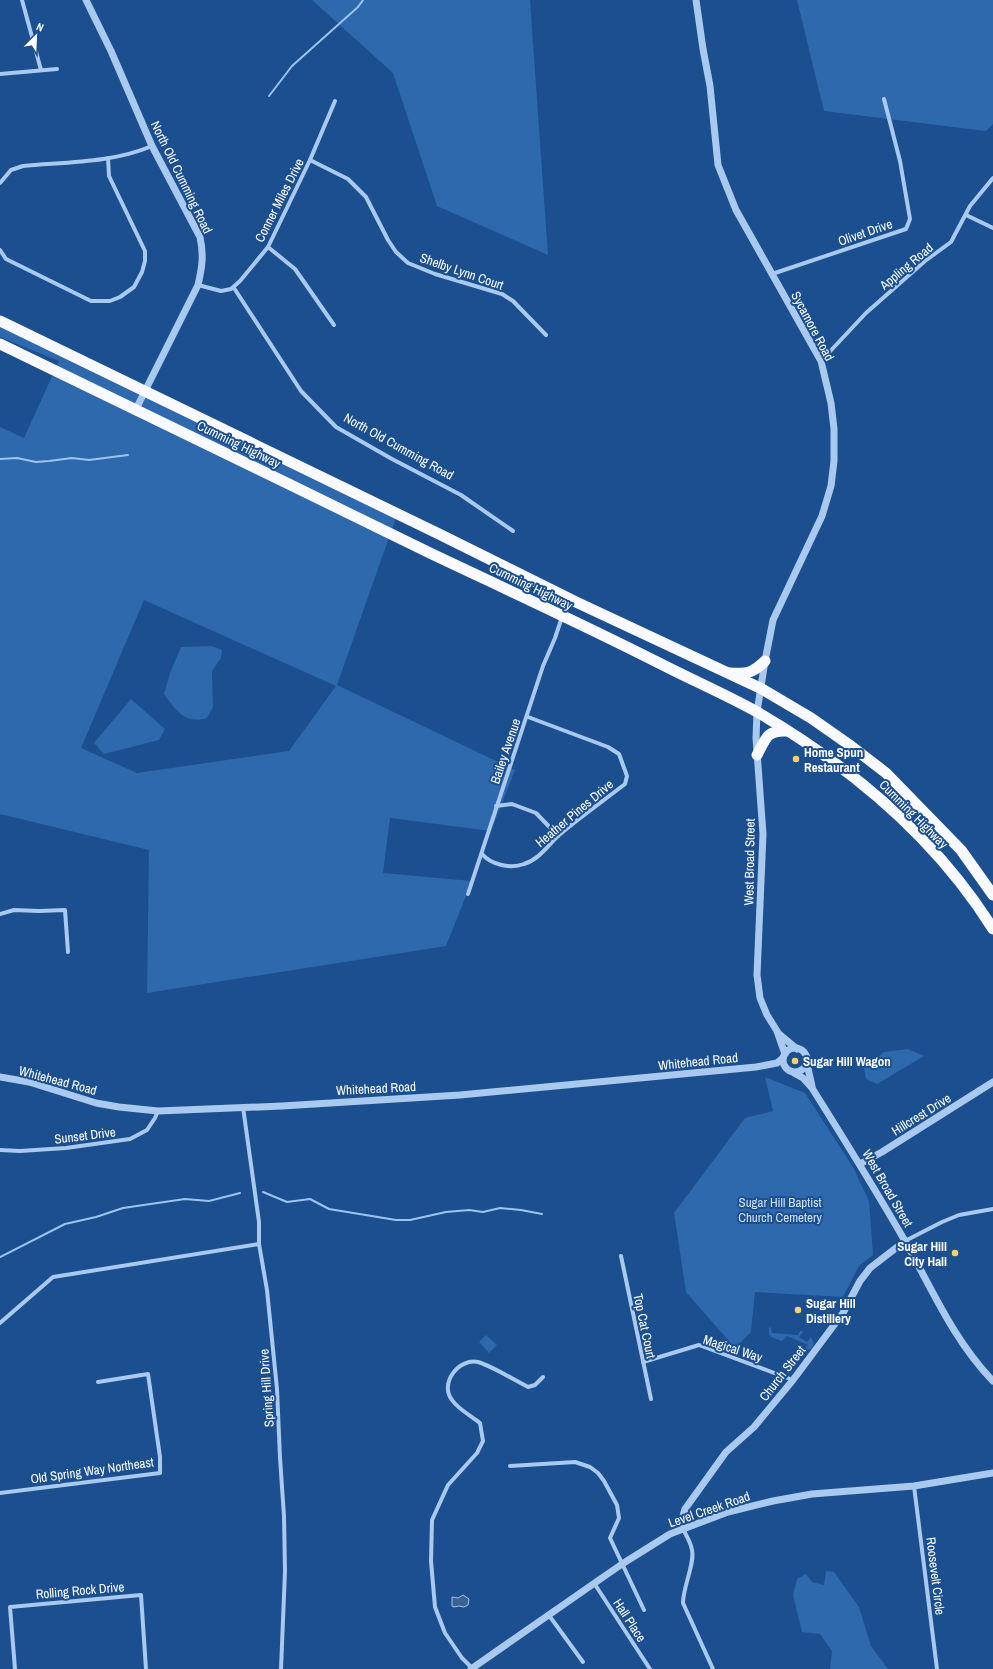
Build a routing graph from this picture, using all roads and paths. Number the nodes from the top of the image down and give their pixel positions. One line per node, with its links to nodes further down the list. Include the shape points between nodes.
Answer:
1 (22, 0): 5 (street)
2 (86, 0): 9 (street, North Old Cumming Road)
3 (696, 0): 18 (street, Sycamore Road, via 710,86 718,164 736,210)
4 (57, 69): 5 (street)
5 (42, 70): 6 (street)
6 (0, 74)
7 (884, 99): 18 (street, Olivet Drive, via 900,161 910,219 906,229)
8 (335, 101): 11 (street, Conner Miles Drive)
9 (152, 146): 10 (street, via 134,154); 19 (street, North Old Cumming Road, via 200,237 203,258)
10 (108, 158): 13 (street, via 23,166 11,170); 17 (street, via 109,176 145,251 142,272 134,287 110,301 91,301 6,259)
11 (310, 160): 16 (street, Conner Miles Drive); 23 (street, Shelby Lynn Court, via 348,178 366,197 388,240 408,264 502,294 513,301)
12 (993, 178): 14 (street, Appling Road, via 970,206)
13 (0, 183)
14 (966, 215): 15 (street); 25 (street, Appling Road, via 951,242 925,261 866,313)
15 (993, 228)
16 (268, 247): 20 (street, Conner Miles Drive); 22 (street, via 296,269)
17 (0, 250)
18 (772, 274): 25 (street, Sycamore Road)
19 (198, 285): 20 (street, via 221,291); 26 (street, North Old Cumming Road)
20 (234, 288): 28 (street, North Old Cumming Road, via 301,391 336,427 461,495)
21 (0, 321): 26 (highway, Cumming Highway)
22 (334, 325)
23 (546, 335)
24 (0, 344): 27 (highway, Cumming Highway)
25 (820, 361): 30 (street, Sycamore Road, via 831,403 834,428 831,486 819,522 773,620)
26 (145, 391): 27 (street, North Old Cumming Road); 31 (highway, Cumming Highway)
27 (136, 409): 29 (highway, Cumming Highway)
28 (513, 531)
29 (562, 616): 33 (highway, Cumming Highway); 34 (street, Bailey Avenue, via 543,666)
30 (765, 661): 31 (highway, via 755,670 738,674); 32 (street, Sycamore Road)
31 (727, 673): 32 (highway, Cumming Highway)
32 (762, 690): 33 (street, West Broad Street); 41 (highway, Cumming Highway, via 811,718 886,773 960,850)
33 (757, 712): 35 (highway, Cumming Highway); 36 (street, West Broad Street)
34 (528, 717): 37 (street, Bailey Avenue); 38 (street, Heather Pines Drive, via 608,747 619,754 628,776 625,784)
35 (787, 731): 36 (highway, via 776,730 771,733); 43 (highway, Cumming Highway, via 835,762 877,795 954,875)
36 (757, 755): 45 (street, West Broad Street, via 763,834 757,974 762,1002)
37 (496, 806): 38 (street, via 512,804 536,813); 39 (street, Bailey Avenue)
38 (558, 836): 39 (street, Heather Pines Drive, via 544,852 517,866 487,860)
39 (482, 854): 40 (street, Bailey Avenue)
40 (468, 894)
41 (993, 895)
42 (0, 914): 44 (street, via 14,910 65,910)
43 (993, 929)
44 (68, 952)
45 (777, 1031): 46 (street, West Broad Street); 47 (street, West Broad Street)
46 (798, 1049): 47 (street, via 790,1049); 48 (street, via 807,1056)
47 (784, 1056): 49 (street, Whitehead Road, via 777,1063); 50 (street, via 784,1066)
48 (807, 1064): 51 (street, via 802,1070); 54 (street, West Broad Street)
49 (756, 1067): 50 (street, Whitehead Road); 55 (street, Whitehead Road, via 460,1095)
50 (787, 1069): 51 (street)
51 (794, 1072): 54 (street, West Broad Street)
52 (0, 1077): 56 (street, Whitehead Road, via 29,1082 96,1103)
53 (993, 1082): 58 (street, Hillcrest Drive)
54 (812, 1088): 58 (street, West Broad Street)
55 (243, 1107): 56 (street, Whitehead Road); 61 (street, Spring Hill Drive, via 259,1222)
56 (158, 1110): 57 (street, Sunset Drive, via 156,1118 147,1130 130,1139 66,1148)
57 (0, 1150)
58 (860, 1164): 60 (street, West Broad Street)
59 (993, 1209): 60 (street, via 959,1215)
60 (904, 1241): 66 (street, Church Street, via 870,1268 843,1313); 67 (street, West Broad Street, via 949,1323)
61 (259, 1245): 63 (street, via 53,1277); 82 (street, Spring Hill Drive, via 267,1290 277,1389 284,1516 285,1572)
62 (621, 1256): 64 (street, Top Cat Court)
63 (0, 1324)
64 (643, 1362): 66 (street, Magical Way, via 699,1345); 69 (street, Top Cat Court)
65 (543, 1377): 83 (street, via 535,1385 528,1387 479,1362 468,1361 456,1368 449,1379 447,1389 451,1400 480,1424 483,1441 477,1453 448,1485 432,1520 431,1561 435,1607 445,1633)
66 (793, 1380): 74 (street, Church Street, via 754,1427 726,1452 685,1509)
67 (993, 1381)
68 (98, 1382): 73 (street, Old Spring Way Northeast, via 148,1374 160,1473)
69 (651, 1399)
70 (510, 1466): 75 (street, via 575,1462 598,1473 617,1506 619,1518 610,1538)
71 (993, 1473): 72 (street, Level Creek Road)
72 (914, 1486): 74 (street, Level Creek Road, via 812,1494 728,1512); 86 (street, Roosevelt Circle)
73 (0, 1493)
74 (682, 1526): 75 (street, Level Creek Road); 85 (street, via 692,1550 692,1560 683,1591 683,1603)
75 (622, 1564): 76 (street, Level Creek Road); 77 (street)
76 (594, 1583): 78 (street, Level Creek Road); 84 (street, Hall Place)
77 (644, 1610)
78 (548, 1614): 79 (street); 83 (street, Level Creek Road)
79 (583, 1662)
80 (16, 1669): 81 (street, Rolling Rock Drive, via 10,1607 141,1594)
81 (146, 1669)
82 (281, 1669)
83 (471, 1669)
84 (650, 1669)
85 (713, 1669)
86 (937, 1669)

